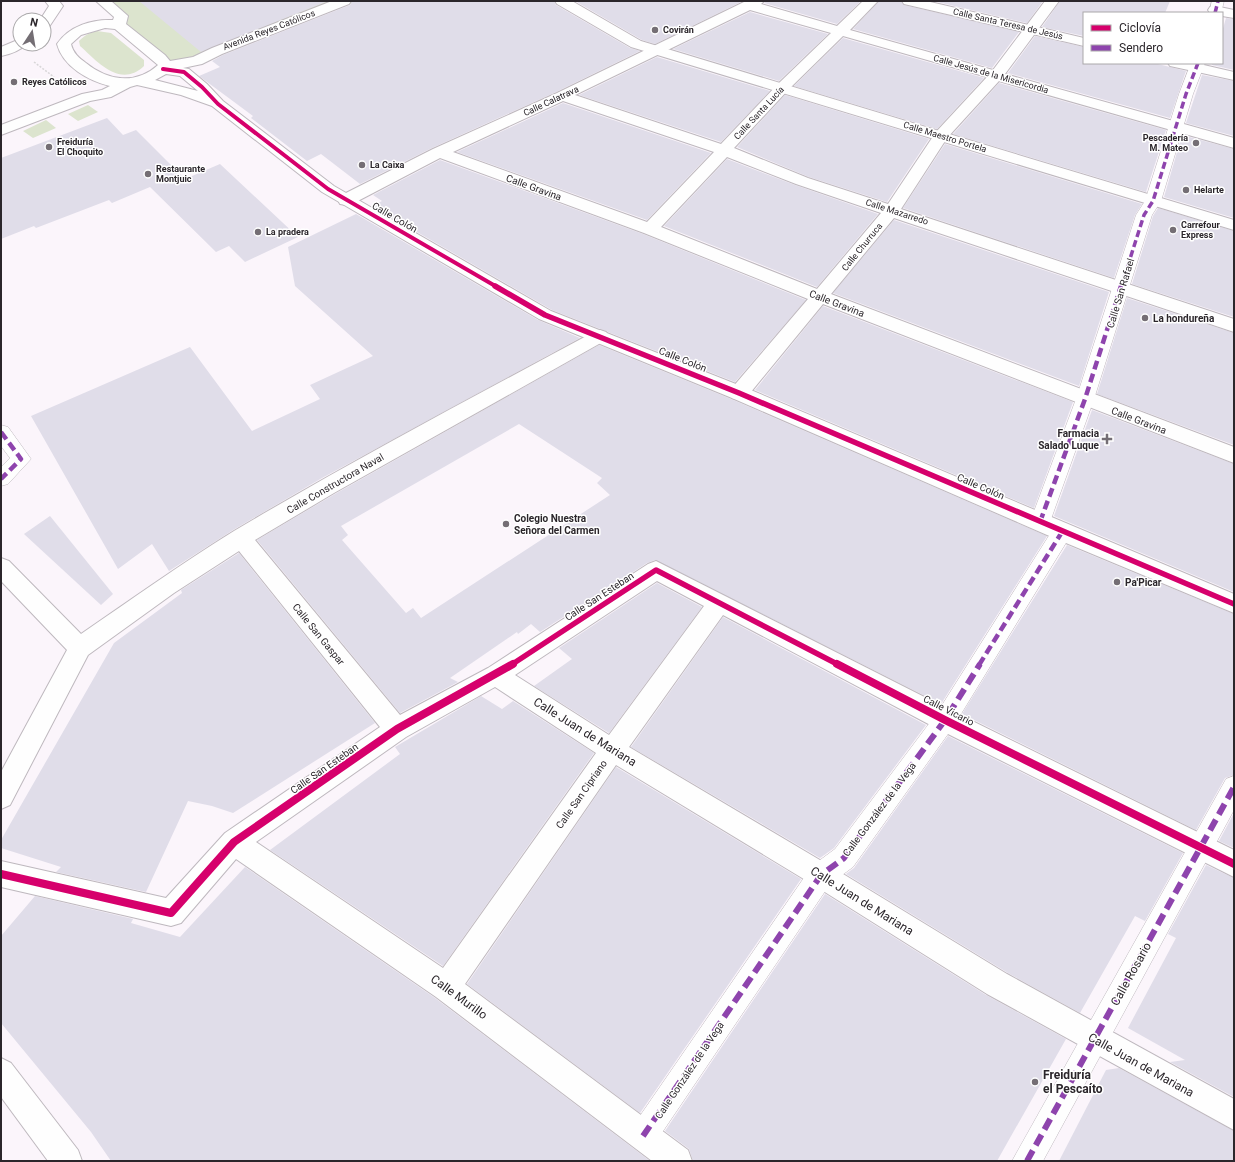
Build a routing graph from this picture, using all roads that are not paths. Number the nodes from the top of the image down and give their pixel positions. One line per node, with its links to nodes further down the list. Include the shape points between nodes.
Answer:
1 (103, 1): 10 (street, via 121,16)
2 (344, 1): 17 (street, Avenida Reyes Católicos, via 217,51 198,61)
3 (562, 1): 15 (street, Calle Maestro Portela, via 636,44)
4 (871, 1): 12 (street, Calle Santa Lucía)
5 (908, 1): 11 (street, Calle Santa Teresa de Jesús)
6 (1052, 1): 11 (street, Calle Churruca)
7 (752, 3): 12 (street, Calle Jesús de la Misericordia); 15 (street, Calle Calatrava)
8 (1216, 8): 9 (street)
9 (1234, 14)
10 (119, 25): 17 (street); 22 (street, via 89,27 68,36 64,44 68,55 94,77)
11 (1032, 30): 13 (street, Calle Santa Teresa de Jesús); 20 (street, Calle Churruca)
12 (842, 31): 20 (street, Calle Jesús de la Misericordia); 24 (street, Calle Santa Lucía)
13 (1083, 42)
14 (12, 48): 16 (street)
15 (656, 49): 24 (street, Calle Maestro Portela); 25 (street, Calle Calatrava)
16 (1, 52)
17 (163, 64): 23 (street, Avenida Reyes Católicos); 27 (street, Calle Colón, via 184,72 202,86)
18 (1186, 64): 19 (street)
19 (1197, 65): 21 (street); 28 (street, Calle San Rafael)
20 (997, 76): 28 (street, Calle Jesús de la Misericordia); 30 (street, Calle Churruca)
21 (1234, 76)
22 (105, 80): 23 (street, Calle Colón); 26 (street)
23 (132, 82): 26 (street, Avenida Reyes Católicos, via 106,94); 27 (street, Calle Colón, via 185,91)
24 (783, 87): 30 (street, Calle Maestro Portela); 32 (street, Calle Santa Lucía)
25 (562, 96): 32 (street, Calle Mazarredo); 33 (street, Calle Calatrava)
26 (87, 97): 29 (street)
27 (218, 104): 34 (street, Calle Colón)
28 (1177, 127): 31 (street, Calle Jesús de la Misericordia); 35 (street, Calle San Rafael)
29 (1, 130)
30 (941, 135): 35 (street, Calle Maestro Portela); 36 (street, Calle Churruca)
31 (1234, 143)
32 (724, 150): 36 (street, Calle Mazarredo, via 802,180); 38 (street, Calle Santa Lucía)
33 (439, 152): 34 (street, Calle Calatrava); 38 (street, Calle Gravina)
34 (346, 200): 42 (street, Calle Colón, via 544,315)
35 (1153, 201): 37 (street, Calle Maestro Portela); 39 (street, Calle San Rafael, via 1144,215)
36 (892, 210): 39 (street, Calle Mazarredo); 40 (street, Calle Churruca)
37 (1234, 225)
38 (650, 229): 40 (street, Calle Gravina)
39 (1122, 288): 41 (street, Calle Mazarredo); 44 (street, Calle San Rafael)
40 (821, 297): 43 (street, Calle Churruca); 44 (street, Calle Gravina)
41 (1234, 326)
42 (600, 336): 43 (street, Calle Colón); 50 (street, Calle Constructora Naval, via 327,487)
43 (739, 393): 48 (street, Calle Colón)
44 (1085, 399): 46 (street, Calle Gravina); 48 (street, Calle San Rafael)
45 (1, 432): 47 (street, via 21,459)
46 (1234, 455)
47 (1, 479)
48 (1040, 522): 49 (street, Calle Colón)
49 (1062, 532): 54 (street, Calle Colón); 57 (street, Calle González de la Vega)
50 (241, 538): 55 (street, Calle Constructora Naval); 58 (street, Calle San Gaspar)
51 (1, 567): 55 (street)
52 (656, 570): 53 (street, Calle Vicario); 56 (street, Calle San Esteban)
53 (719, 603): 57 (street, Calle Vicario); 59 (street, Calle San Cipriano)
54 (1234, 604)
55 (80, 648): 61 (street)
56 (496, 675): 58 (street, Calle San Esteban); 59 (street, Calle Juan de Mariana)
57 (945, 720): 63 (street, Calle Vicario); 66 (street, Calle González de la Vega, via 844,858)
58 (397, 729): 62 (street, Calle San Esteban)
59 (612, 750): 66 (street, Calle Juan de Mariana); 67 (street, Calle San Cipriano)
60 (1234, 788): 63 (street, Calle Rosario)
61 (1, 797)
62 (234, 842): 65 (street, Calle San Esteban, via 171,913); 67 (street, Calle Murillo)
63 (1201, 848): 64 (street, Calle Vicario); 68 (street, Calle Rosario)
64 (1234, 864)
65 (1, 874)
66 (821, 875): 68 (street, Calle Juan de Mariana, via 997,984); 71 (street, Calle González de la Vega)
67 (446, 987): 71 (street, Calle Murillo)
68 (1095, 1040): 70 (street, Calle Juan de Mariana); 74 (street, Calle Rosario)
69 (1, 1073): 72 (street)
70 (1234, 1115)
71 (643, 1136): 73 (street, Calle Murillo)
72 (67, 1161)
73 (678, 1161)
74 (1027, 1161)

